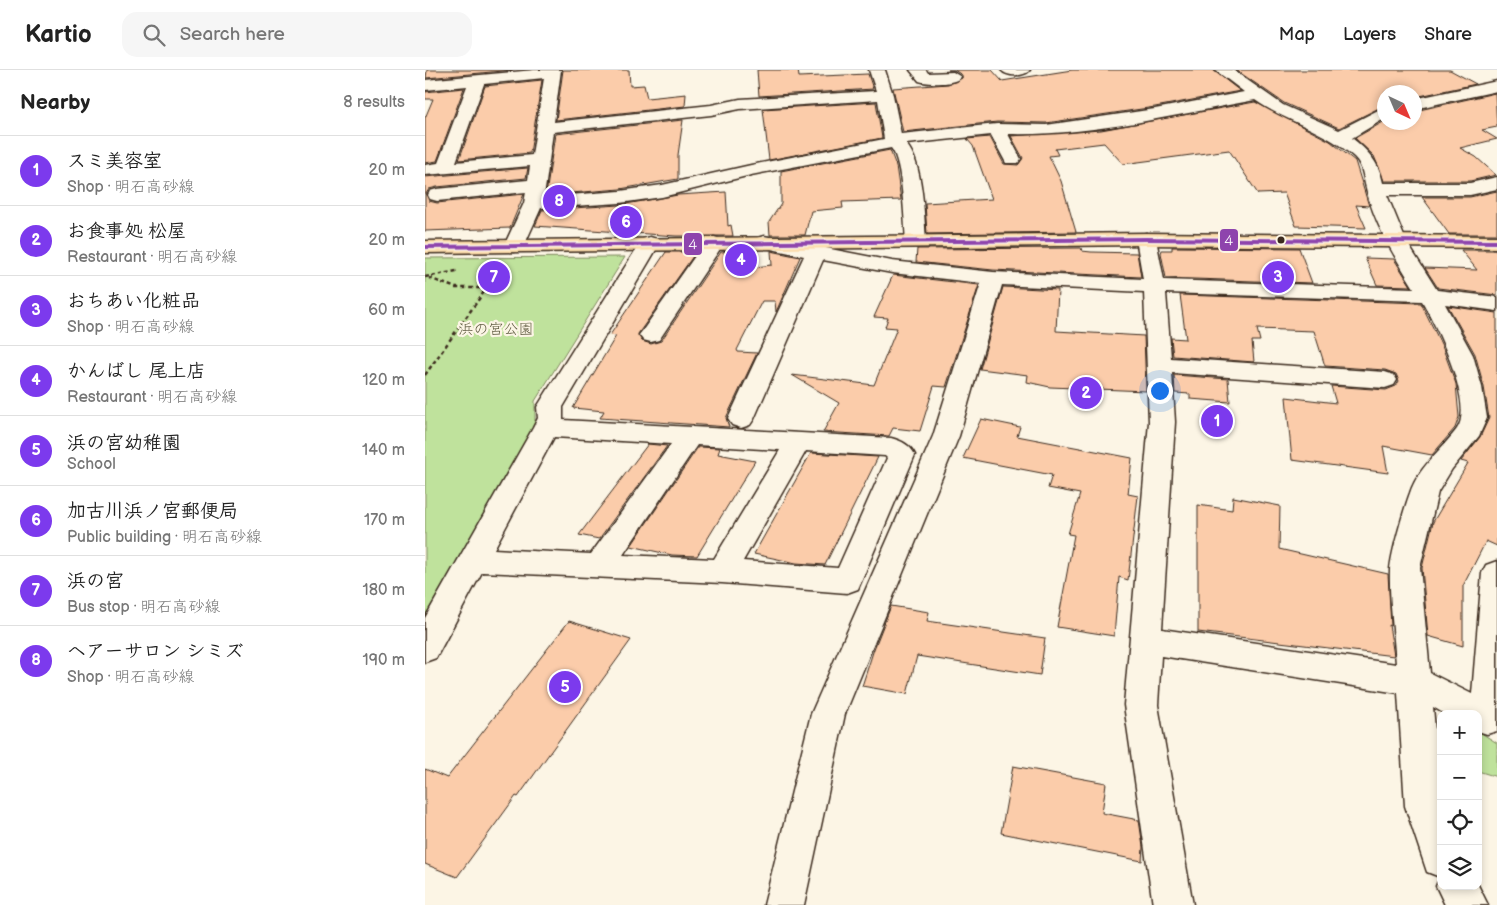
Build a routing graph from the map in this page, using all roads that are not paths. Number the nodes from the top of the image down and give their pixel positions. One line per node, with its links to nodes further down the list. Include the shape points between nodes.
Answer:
1 (877, 70): 12 (street)
2 (918, 70): 7 (street, via 924,78)
3 (1009, 70): 4 (street)
4 (1022, 70)
5 (1223, 70): 11 (street)
6 (552, 72): 8 (street); 16 (street)
7 (953, 77)
8 (477, 81): 9 (street); 23 (street)
9 (425, 85)
10 (1497, 86): 13 (street)
11 (1259, 94): 17 (street, via 1073,127); 18 (street, via 1277,108)
12 (885, 95): 15 (street, via 740,104); 20 (street)
13 (1422, 102)
14 (1377, 116): 18 (street)
15 (621, 120): 16 (street); 19 (street)
16 (544, 128): 22 (street)
17 (997, 129): 20 (street); 21 (street)
18 (1340, 137): 26 (street, via 1363,155 1372,171)
19 (619, 138)
20 (894, 141): 27 (street, via 662,191 620,197); 30 (street, via 904,152)
21 (1012, 159)
22 (539, 160): 23 (street); 27 (street)
23 (445, 168): 24 (street)
24 (425, 170)
25 (1497, 183): 26 (street, via 1470,189)
26 (1375, 190): 31 (street)
27 (535, 194): 28 (street); 37 (street)
28 (437, 195)
29 (1146, 239): 30 (main road); 31 (main road); 40 (street)
30 (916, 240): 33 (main road)
31 (1396, 241): 34 (main road); 41 (street)
32 (714, 242): 33 (main road); 35 (main road); 43 (street)
33 (763, 242): 38 (street)
34 (1497, 242)
35 (650, 243): 37 (main road); 47 (street, via 550,407 551,418)
36 (425, 246): 37 (main road)
37 (514, 246)
38 (816, 252): 39 (street, via 891,267); 46 (street)
39 (993, 278): 40 (street); 60 (street, via 946,436 828,714)
40 (1155, 286): 41 (street); 44 (street)
41 (1427, 295): 42 (street); 56 (street, via 1446,323 1461,355 1474,418 1470,430 1424,491 1405,568)
42 (1497, 304)
43 (651, 335)
44 (1158, 365): 45 (street); 54 (street, via 1161,422)
45 (1385, 380)
46 (741, 419)
47 (546, 428): 48 (street); 50 (street)
48 (690, 436): 49 (street); 51 (street)
49 (798, 442): 52 (street); 52 (street, via 891,447 902,455 847,581)
50 (475, 560): 51 (street); 55 (street)
51 (599, 566): 52 (street)
52 (722, 571)
53 (1497, 573): 57 (street)
54 (1146, 640): 56 (street); 61 (street, via 1141,705)
55 (425, 648)
56 (1414, 681): 57 (street); 58 (street, via 1423,806)
57 (1485, 718)
58 (1437, 846)
59 (1459, 890): 62 (street)
60 (784, 905)
61 (1173, 905)
62 (1468, 905)

